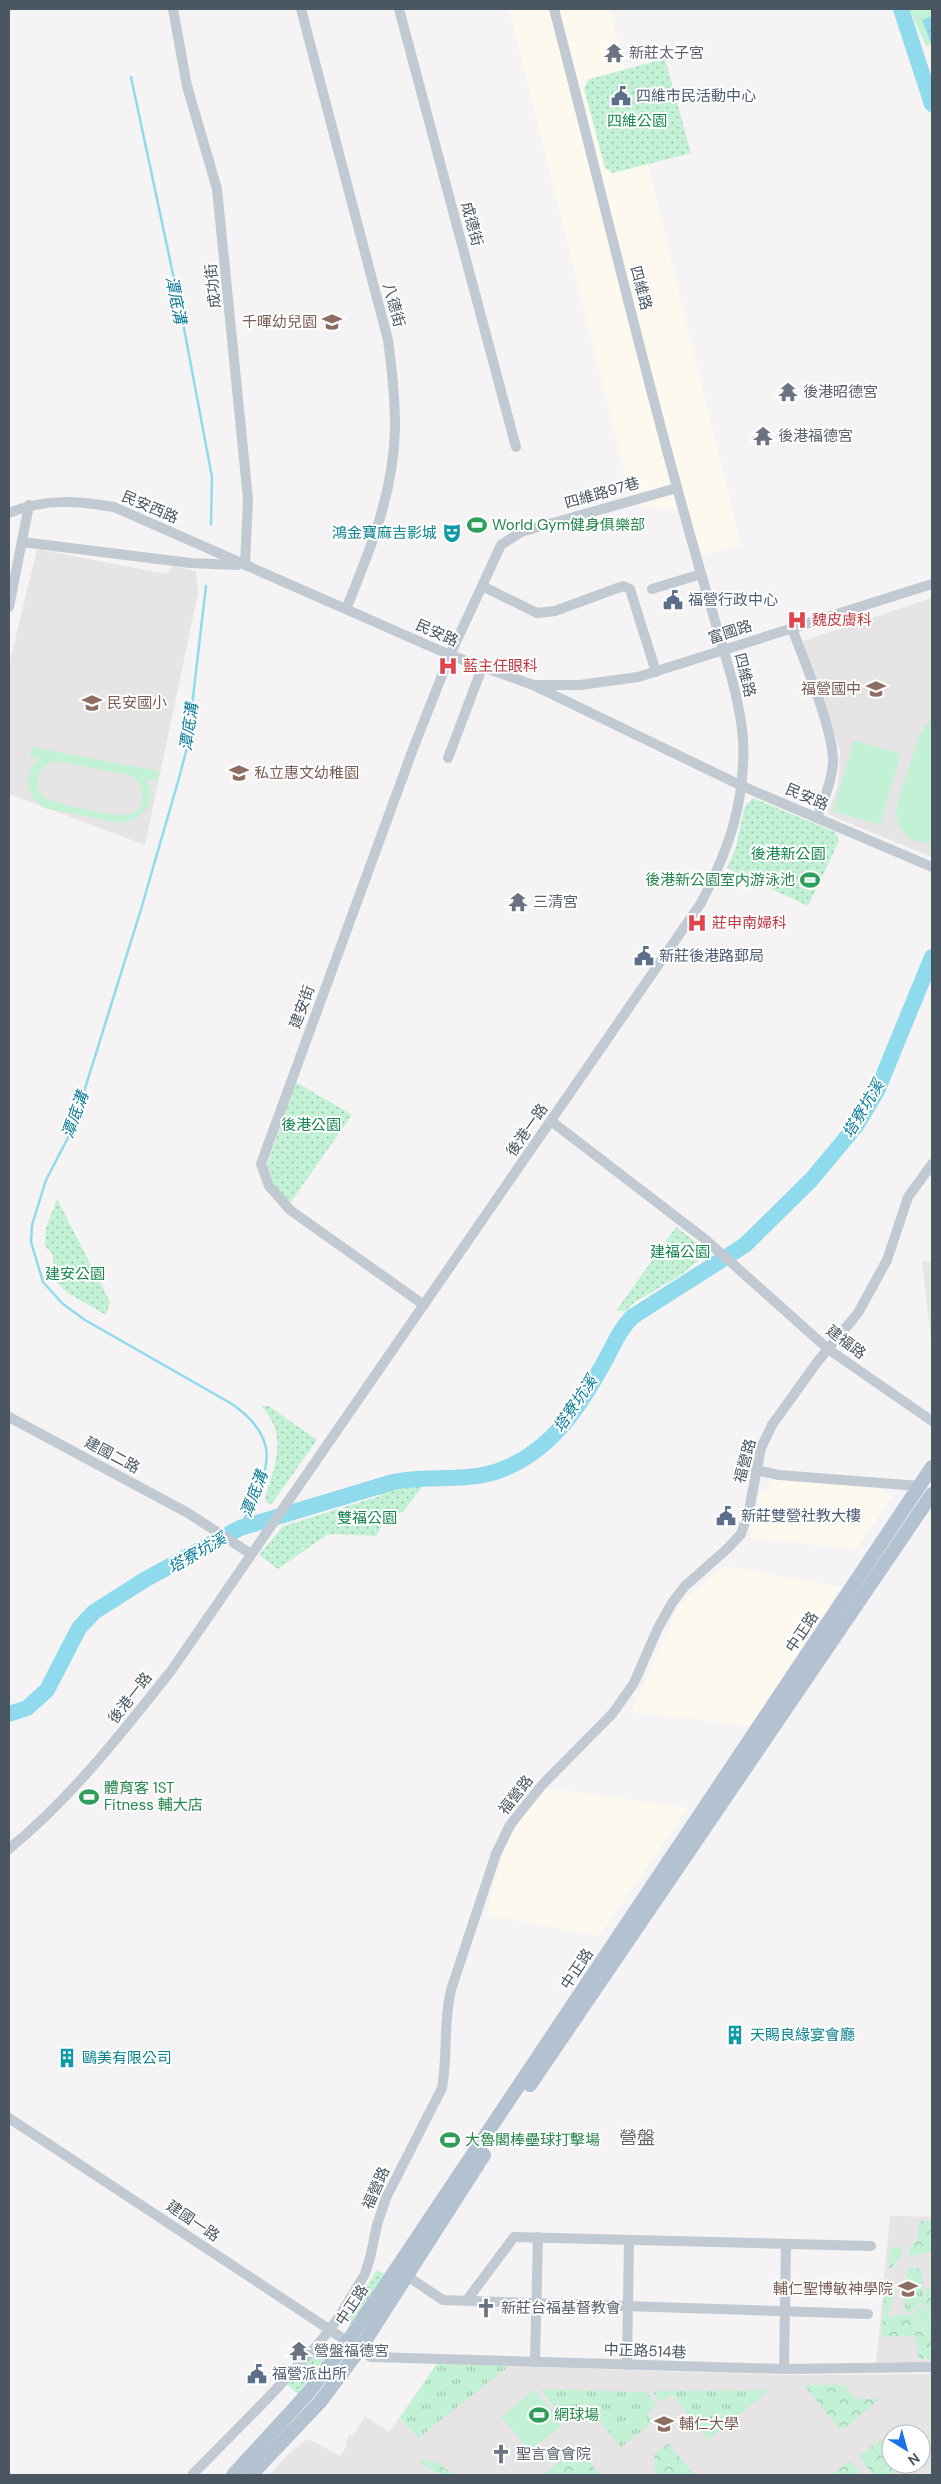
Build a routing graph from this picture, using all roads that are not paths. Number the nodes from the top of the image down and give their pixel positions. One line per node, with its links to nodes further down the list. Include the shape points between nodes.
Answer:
1 (173, 9): 10 (street, 成功街, via 187,86 217,189 248,499)
2 (301, 9): 16 (street, 八德街, via 388,340 394,386 395,430 384,504 371,549)
3 (399, 9): 5 (street, 成德街)
4 (554, 9): 6 (street, 四維路)
5 (516, 447)
6 (677, 488): 11 (street, 四維路); 13 (street, 四維路97巷, via 511,536 501,545)
7 (29, 505): 8 (street, 民安西路); 9 (street); 10 (street, 民安西路, via 80,501 114,508)
8 (9, 513)
9 (22, 542): 10 (street, 民安路, via 190,563); 15 (street)
10 (245, 565): 16 (street, 民安路)
11 (701, 574): 14 (street); 18 (street, 四維路)
12 (932, 584): 17 (street, 富國路)
13 (482, 586): 19 (street, 建安街); 21 (street, via 537,613 555,611 623,586 632,591)
14 (652, 589)
15 (9, 608)
16 (346, 609): 19 (street, 民安路)
17 (792, 628): 18 (street, 富國路); 25 (street, via 830,739 833,762 829,790)
18 (724, 650): 21 (street, 富國路); 24 (street, 四維路, via 740,715)
19 (450, 656): 20 (street, 民安路); 29 (street, 建安街, via 262,1164 269,1186 290,1210)
20 (482, 668): 22 (street, 民安路); 23 (street)
21 (656, 672): 22 (street, 富國路, via 604,682)
22 (533, 685): 24 (street, 民安路)
23 (448, 758)
24 (742, 786): 25 (street, 民安路); 27 (street, 後港一路, via 736,825 720,868 701,903)
25 (817, 818): 26 (street, 民安路)
26 (932, 867)
27 (551, 1121): 29 (street, 後港一路); 30 (street, 建福路, via 711,1244)
28 (932, 1164): 30 (street, 福營路, via 908,1197 887,1260 874,1287 858,1313)
29 (424, 1305): 37 (street, 後港一路)
30 (828, 1349): 32 (street, 建福路); 34 (street, 福營路, via 772,1425 761,1448)
31 (9, 1417): 37 (street, 建國二路)
32 (932, 1421)
33 (932, 1468): 35 (main road, 中正路)
34 (756, 1470): 35 (street, via 779,1475); 50 (street, 福營路, via 741,1534 672,1603 634,1683 613,1713 535,1792 510,1825 496,1854 451,1990 446,2010 442,2088 386,2198 365,2274)
35 (919, 1486): 51 (main road, 中正路)
36 (932, 1494): 44 (main road, 中正路, via 522,2097)
37 (250, 1550): 38 (street, 後港一路, via 171,1670 99,1761 43,1821)
38 (9, 1849)
39 (9, 2118): 50 (street, 建國一路)
40 (538, 2237): 41 (street); 45 (street, via 514,2237); 46 (street)
41 (629, 2240): 42 (street); 47 (street)
42 (786, 2244): 43 (street); 48 (street)
43 (871, 2246)
44 (407, 2276): 45 (street, via 443,2300); 52 (main road, 中正路)
45 (467, 2300): 46 (street)
46 (536, 2303): 47 (street); 53 (street)
47 (628, 2306): 48 (street); 54 (street)
48 (785, 2311): 49 (street); 56 (street)
49 (868, 2314)
50 (331, 2329): 51 (street, 建國一路); 59 (street, 福營路)
51 (348, 2341): 52 (street, 建國一路); 57 (main road, 中正路)
52 (360, 2349): 53 (street, 中正路514巷, via 371,2357); 58 (main road, 中正路)
53 (535, 2362): 54 (street, 中正路514巷)
54 (627, 2365): 56 (street, 中正路514巷)
55 (932, 2368): 56 (street, 中正路514巷)
56 (784, 2370)
57 (298, 2404): 58 (main road); 60 (main road, 中正路)
58 (308, 2414): 61 (main road, 中正路)
59 (192, 2475)
60 (232, 2475)
61 (251, 2475)

